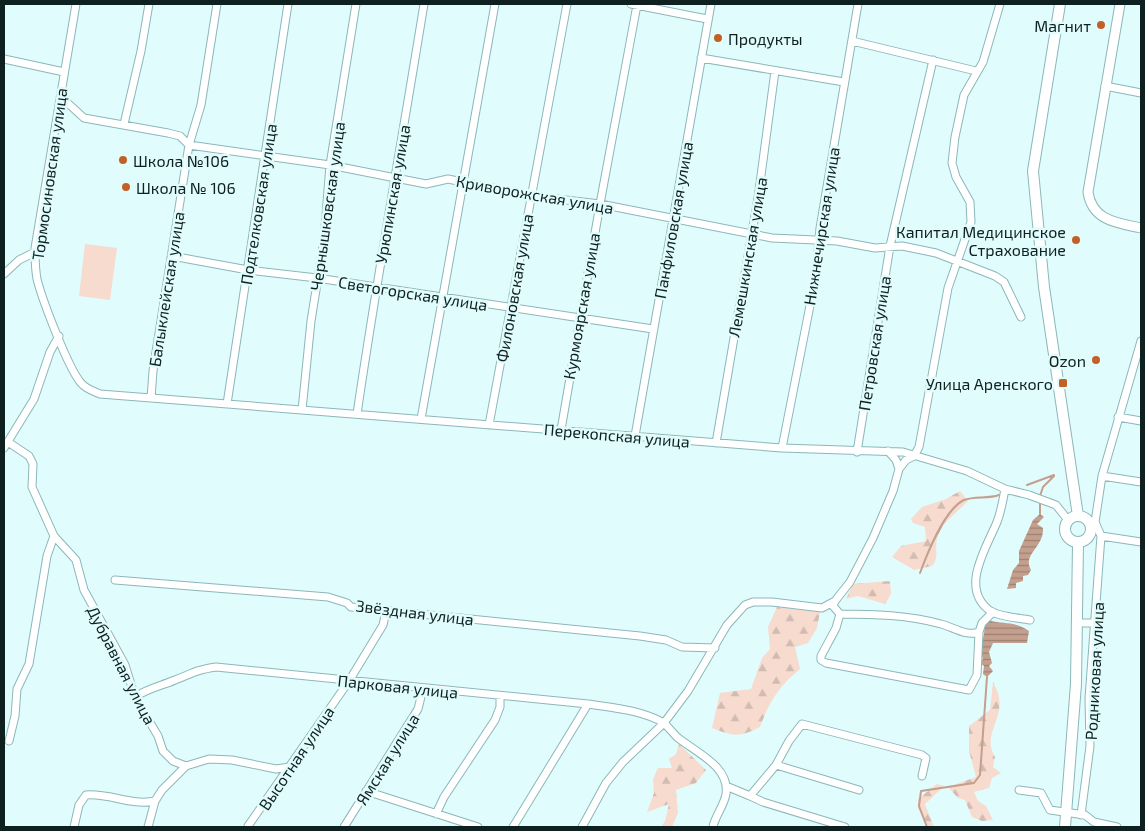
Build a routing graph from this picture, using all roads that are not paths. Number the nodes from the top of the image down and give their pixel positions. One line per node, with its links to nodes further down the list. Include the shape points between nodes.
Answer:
1 (76, 4): 22 (street, Тормосиновская улица)
2 (149, 4): 27 (street)
3 (217, 4): 28 (street, Балыклейская улица, via 201,105)
4 (288, 4): 29 (street, Подтелковская улица)
5 (356, 4): 30 (street, Чернышковская улица)
6 (424, 4): 31 (street, Урюпинская улица)
7 (495, 4): 32 (street)
8 (567, 4): 33 (street, Филоновская улица)
9 (634, 4): 15 (street); 34 (street, Курмоярская улица)
10 (711, 4): 15 (street, Панфиловская улица)
11 (858, 4): 16 (street, Нижнечирская улица)
12 (1000, 4): 21 (street, via 983,62)
13 (1060, 4): 75 (main road, via 1033,171)
14 (1120, 4): 24 (street)
15 (707, 19): 17 (street, Панфиловская улица)
16 (852, 41): 19 (street); 23 (street, Нижнечирская улица)
17 (701, 58): 20 (street); 35 (street, Панфиловская улица)
18 (4, 60): 22 (street)
19 (933, 60): 21 (street); 39 (street, Петровская улица)
20 (775, 71): 23 (street); 37 (street, Лемешкинская улица)
21 (976, 71): 42 (street, via 964,95 952,156 956,177 972,209)
22 (64, 72): 26 (street, Тормосиновская улица)
23 (844, 82): 38 (street, Нижнечирская улица)
24 (1105, 86): 25 (street); 36 (street, via 1088,179 1089,198 1104,218)
25 (1141, 93)
26 (61, 96): 27 (street, Криворожская улица, via 84,118); 40 (street, Тормосиновская улица)
27 (124, 124): 28 (street, Криворожская улица, via 180,136)
28 (189, 145): 29 (street, Криворожская улица); 41 (street, Балыклейская улица)
29 (264, 156): 30 (street, Криворожская улица); 43 (street, Подтелковская улица)
30 (330, 165): 31 (street, Криворожская улица); 45 (street, Чернышковская улица, via 324,240)
31 (397, 177): 32 (street, Криворожская улица, via 426,184 448,179); 46 (street, Урюпинская улица)
32 (463, 182): 33 (street, Криворожская улица); 47 (street)
33 (531, 196): 34 (street, Криворожская улица); 48 (street, Филоновская улица)
34 (600, 204): 35 (street, Криворожская улица); 50 (street, Курмоярская улица)
35 (673, 218): 37 (street, Криворожская улица); 51 (street, Панфиловская улица)
36 (1141, 228)
37 (751, 232): 38 (street, Криворожская улица, via 772,238); 65 (street, Лемешкинская улица)
38 (819, 241): 39 (street, Криворожская улица, via 876,248); 67 (street, Нижнечирская улица, via 816,275)
39 (890, 246): 42 (street, Криворожская улица, via 923,250); 69 (street, Петровская улица)
40 (35, 252): 44 (street, via 19,260); 52 (street, Тормосиновская улица, via 38,280)
41 (172, 256): 43 (street, Светогорская улица); 55 (street, Балыклейская улица, via 152,371)
42 (959, 262): 49 (street, Криворожская улица, via 1004,282); 70 (street, via 948,288 920,442)
43 (248, 270): 45 (street, Светогорская улица); 56 (street, Подтелковская улица)
44 (4, 274)
45 (317, 278): 46 (street, Светогорская улица); 57 (street, Чернышковская улица)
46 (375, 288): 47 (street, Светогорская улица); 58 (street, Урюпинская улица)
47 (443, 298): 48 (street, Светогорская улица); 60 (street)
48 (510, 308): 50 (street, Светогорская улица); 62 (street, Филоновская улица)
49 (1021, 316)
50 (579, 319): 51 (street, Светогорская улица); 63 (street, Курмоярская улица)
51 (653, 330): 64 (street, Панфиловская улица)
52 (59, 336): 55 (street, Тормосиновская улица, via 75,375 88,390); 66 (street, via 34,399)
53 (1141, 340): 54 (street, Родниковая улица)
54 (1139, 361): 59 (street, Родниковая улица)
55 (151, 398): 56 (street, Перекопская улица)
56 (227, 404): 57 (street, Перекопская улица)
57 (302, 410): 58 (street, Перекопская улица)
58 (356, 414): 60 (street, Перекопская улица)
59 (1118, 417): 61 (street); 72 (street, Родниковая улица)
60 (421, 419): 62 (street, Перекопская улица)
61 (1141, 421)
62 (489, 425): 63 (street, Перекопская улица)
63 (560, 430): 64 (street, Перекопская улица)
64 (635, 436): 65 (street, Перекопская улица)
65 (716, 443): 67 (street, Перекопская улица)
66 (6, 445): 77 (street, Дубравная улица, via 29,456 33,464 32,487)
67 (782, 448): 69 (street, Перекопская улица)
68 (888, 451): 69 (street, Перекопская улица); 70 (street, Перекопская улица); 71 (street)
69 (856, 452)
70 (914, 456): 71 (street); 74 (street, Перекопская улица, via 967,471)
71 (899, 469): 82 (street, via 873,538 850,582)
72 (1102, 476): 73 (street); 76 (street, Родниковая улица)
73 (1141, 482)
74 (1005, 489): 75 (street, Перекопская улица, via 1029,494); 84 (street, via 997,522 976,571 980,600)
75 (1073, 518): 76 (main road, Родниковая улица, via 1087,520); 80 (main road, via 1064,530 1069,539)
76 (1095, 528): 78 (street, Родниковая улица); 80 (main road, via 1088,539)
77 (54, 536): 93 (street, Дубравная улица, via 76,560 84,590 125,665); 97 (street, via 47,556 29,664 17,689)
78 (1101, 536): 79 (street); 88 (street, Родниковая улица)
79 (1141, 542)
80 (1078, 543): 87 (main road, Родниковая улица)
81 (115, 580): 83 (street, Звёздная улица, via 332,597 351,607)
82 (835, 600): 85 (street, via 833,606); 90 (street, via 822,608 772,602 745,605 727,625)
83 (386, 611): 90 (street, Звёздная улица, via 640,636 682,646); 91 (street, Высотная улица, via 383,625)
84 (993, 612): 86 (street); 89 (street, via 982,623)
85 (840, 614): 89 (street, via 905,617 940,623 972,634); 89 (street, via 830,641 822,651 822,660 969,690 977,675)
86 (1030, 620)
87 (1078, 623): 88 (street); 108 (main road, Родниковая улица)
88 (1096, 623): 110 (street, Родниковая улица, via 1089,698 1090,746)
89 (979, 632)
90 (715, 648): 96 (street)
91 (349, 681): 92 (street, Парковая улица); 93 (street, Парковая улица, via 216,667 194,670); 100 (street, Высотная улица)
92 (423, 688): 94 (street, Парковая улица); 105 (street, Ямская улица, via 418,709)
93 (135, 696): 99 (street, Дубравная улица, via 163,751 173,761)
94 (500, 697): 95 (street, Парковая улица); 109 (street, via 495,720)
95 (588, 704): 96 (street, Парковая улица, via 629,710); 116 (street)
96 (664, 723): 102 (street, via 719,771); 117 (street, via 606,783)
97 (9, 741)
98 (776, 765): 101 (street, via 802,724 922,755 926,758); 103 (street); 106 (street)
99 (186, 766): 100 (street, via 209,760 232,760 276,770); 107 (street)
100 (290, 768): 113 (street, Высотная улица)
101 (922, 776)
102 (726, 786): 106 (street); 118 (street, via 726,797)
103 (859, 790)
104 (1019, 790): 108 (street, via 1041,794 1050,810)
105 (366, 791): 109 (street); 114 (street, Ямская улица)
106 (750, 796): 119 (street)
107 (155, 801): 111 (street, via 134,803 99,794 86,795 79,805); 112 (street)
108 (1067, 813): 110 (street); 120 (main road, Родниковая улица)
109 (436, 814): 115 (street)
110 (1081, 815): 121 (street, via 1094,822)
111 (74, 827)
112 (148, 827)
113 (247, 827)
114 (344, 827)
115 (478, 827)
116 (513, 827)
117 (582, 827)
118 (713, 827)
119 (845, 827)
120 (1065, 827)
121 (1117, 827)

